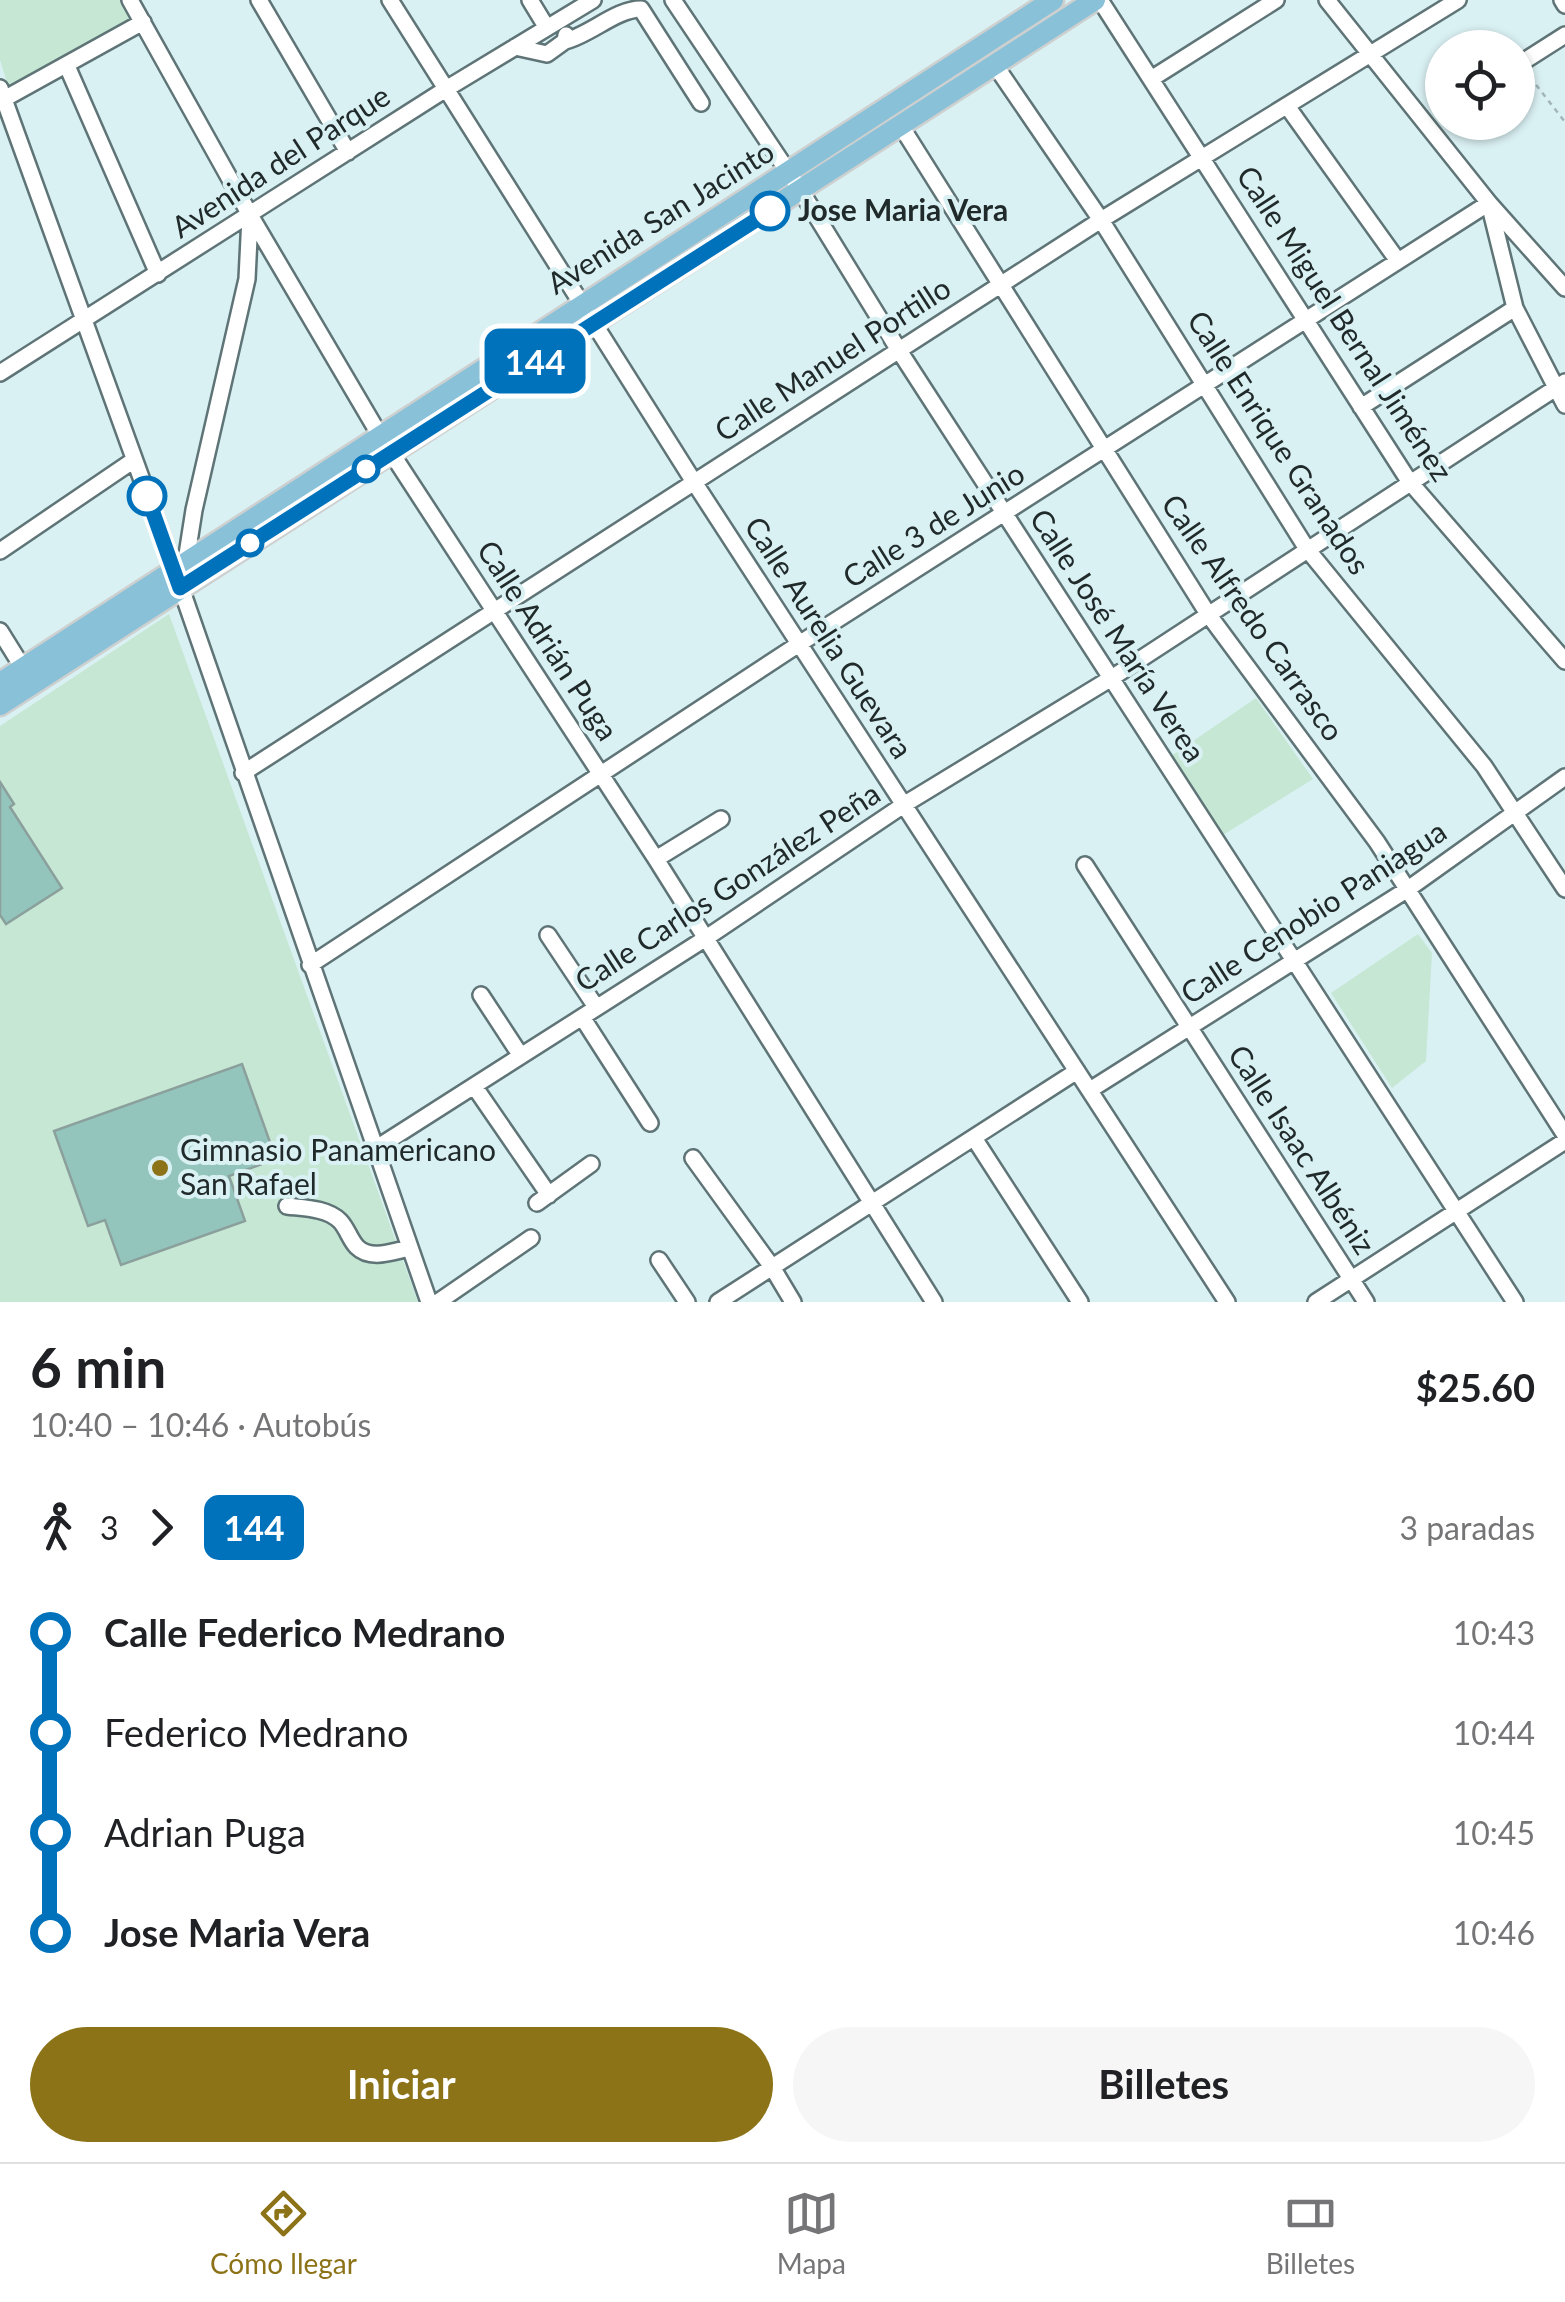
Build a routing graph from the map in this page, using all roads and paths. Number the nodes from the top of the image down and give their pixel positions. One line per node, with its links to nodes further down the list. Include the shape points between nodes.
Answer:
1 (130, 0): 13 (street, Calle Adrián Puga)
2 (259, 0): 32 (street)
3 (390, 0): 24 (street, Calle Aurelia Guevara)
4 (530, 0): 14 (street)
5 (592, 0): 12 (street, Avenida del Parque)
6 (673, 0): 34 (street, Calle José María Verea)
7 (1098, 0): 20 (main road, Avenida San Jacinto); 22 (street, Calle Miguel Bernal Jiménez)
8 (1276, 0): 22 (street)
9 (1327, 0): 18 (street)
10 (1458, 0): 18 (street, Calle Manuel Portillo)
11 (1048, 1): 34 (main road, Avenida San Jacinto)
12 (573, 12): 14 (street, Avenida del Parque); 16 (street)
13 (143, 22): 21 (street); 37 (street, Calle Adrián Puga)
14 (547, 28): 17 (street, Avenida del Parque)
15 (1565, 35): 19 (street)
16 (565, 40): 17 (street, via 548,54); 26 (street, via 641,10)
17 (515, 47): 24 (street, Avenida del Parque)
18 (1371, 54): 27 (street, Calle Manuel Portillo); 29 (street)
19 (1535, 54)
20 (995, 65): 30 (main road, Avenida San Jacinto); 38 (street, Calle Enrique Granados)
21 (67, 66): 25 (street); 40 (street)
22 (1151, 80): 33 (street, Calle Miguel Bernal Jiménez)
23 (1535, 86): 28 (path)
24 (446, 89): 32 (street, Avenida del Parque); 43 (street, Calle Aurelia Guevara)
25 (2, 94): 46 (street)
26 (701, 103)
27 (1287, 106): 33 (street, Calle Manuel Portillo); 39 (street)
28 (1565, 122)
29 (1425, 123)
30 (900, 126): 35 (main road, Avenida San Jacinto); 41 (street, Calle Alfredo Carrasco)
31 (1438, 140): 36 (street)
32 (348, 152): 37 (street, Avenida del Parque)
33 (1201, 157): 38 (street, Calle Manuel Portillo); 45 (street, Calle Miguel Bernal Jiménez)
34 (789, 172): 35 (street, Calle José María Verea); 43 (main road, Avenida San Jacinto)
35 (801, 190): 47 (main road, Avenida San Jacinto); 48 (street, Calle José María Verea)
36 (1489, 203): 39 (street, Calle 3 de Junio); 42 (street); 44 (street)
37 (250, 216): 40 (street, Avenida del Parque); 54 (street, Calle Adrián Puga); 63 (street, via 248,279)
38 (1102, 220): 41 (street, Calle Manuel Portillo); 51 (street, Calle Enrique Granados)
39 (1398, 262): 45 (street, Calle 3 de Junio)
40 (158, 274): 46 (street, Avenida del Parque)
41 (1000, 286): 48 (street, Calle Manuel Portillo); 55 (street, Calle Alfredo Carrasco)
42 (1565, 288)
43 (582, 303): 47 (street, Calle Aurelia Guevara); 54 (main road, Avenida San Jacinto)
44 (1515, 308): 50 (street); 53 (street)
45 (1304, 321): 51 (street, Calle 3 de Junio); 53 (street, Calle Miguel Bernal Jiménez)
46 (83, 322): 49 (street, Avenida del Parque); 57 (street)
47 (594, 323): 56 (main road, Avenida San Jacinto); 59 (street, Calle Aurelia Guevara)
48 (900, 352): 59 (street, Calle Manuel Portillo); 60 (street, Calle José María Verea)
49 (0, 373)
50 (1560, 385): 52 (street); 58 (street, Calle Carlos González Peña)
51 (1205, 386): 55 (street, Calle 3 de Junio); 61 (street, Calle Enrique Granados)
52 (1565, 404)
53 (1361, 407): 58 (street, Calle Miguel Bernal Jiménez)
54 (379, 434): 56 (street, Calle Adrián Puga); 63 (main road, Avenida San Jacinto)
55 (1106, 450): 60 (street, Calle 3 de Junio); 65 (street, Calle Alfredo Carrasco)
56 (392, 453): 63 (main road, Avenida San Jacinto); 64 (street, Calle Adrián Puga)
57 (134, 460): 62 (street); 63 (street)
58 (1410, 481): 61 (street, Calle Carlos González Peña); 68 (street, Calle Miguel Bernal Jiménez)
59 (694, 482): 64 (street, Calle Manuel Portillo); 67 (street, Calle Aurelia Guevara)
60 (1006, 513): 67 (street, Calle 3 de Junio); 70 (street, Calle José María Verea)
61 (1307, 549): 65 (street, Calle Carlos González Peña); 77 (street, Calle Enrique Granados)
62 (0, 551)
63 (184, 574): 69 (main road, Avenida San Jacinto); 72 (main road, Avenida San Jacinto); 73 (street)
64 (496, 612): 73 (street, Calle Manuel Portillo); 74 (street, Calle Adrián Puga)
65 (1208, 614): 70 (street, Calle Carlos González Peña); 81 (street, Calle Alfredo Carrasco)
66 (0, 631): 69 (street)
67 (799, 644): 74 (street, Calle 3 de Junio); 76 (street, Calle Aurelia Guevara)
68 (1565, 661)
69 (23, 668): 71 (main road, Avenida San Jacinto)
70 (1110, 679): 76 (street, Calle Carlos González Peña); 85 (street, Calle José María Verea)
71 (0, 682)
72 (0, 705)
73 (243, 773): 86 (street)
74 (600, 774): 79 (street, Calle Adrián Puga); 86 (street, Calle 3 de Junio)
75 (1565, 777): 77 (street, Calle Cenobio Paniagua)
76 (906, 804): 84 (street, Calle Carlos González Peña); 92 (street, Calle Aurelia Guevara)
77 (1515, 812): 81 (street, Calle Cenobio Paniagua); 82 (street, Calle Enrique Granados)
78 (721, 819): 79 (street)
79 (656, 860): 84 (street, Calle Adrián Puga)
80 (1086, 865): 90 (street, Calle Isaac Albéniz)
81 (1408, 889): 85 (street, Calle Cenobio Paniagua); 97 (street, Calle Alfredo Carrasco)
82 (1565, 889)
83 (548, 935): 88 (street)
84 (706, 938): 88 (street, Calle Carlos González Peña); 101 (street, Calle Adrián Puga)
85 (1294, 962): 90 (street, Calle Cenobio Paniagua); 103 (street, Calle José María Verea)
86 (310, 964): 98 (street)
87 (480, 995): 91 (street)
88 (596, 1008): 89 (street, Calle Carlos González Peña)
89 (582, 1017): 91 (street, Calle Carlos González Peña); 95 (street)
90 (1189, 1028): 94 (street, Calle Cenobio Paniagua); 108 (street, Calle Isaac Albéniz)
91 (521, 1056): 93 (street, Calle Carlos González Peña)
92 (1077, 1071): 94 (street, Calle Aurelia Guevara); 96 (street)
93 (474, 1086): 98 (street, Calle Carlos González Peña); 100 (street, via 543,1199)
94 (1090, 1090): 116 (street, Calle Aurelia Guevara)
95 (650, 1122)
96 (974, 1138): 101 (street); 115 (street)
97 (1565, 1138): 103 (street)
98 (375, 1150): 105 (street)
99 (692, 1158): 107 (street)
100 (591, 1164)
101 (872, 1203): 107 (street); 114 (street, Calle Adrián Puga)
102 (287, 1206): 105 (street, via 339,1219 366,1253)
103 (1456, 1211): 108 (street); 119 (street, Calle José María Verea)
104 (531, 1238): 111 (street)
105 (410, 1248): 110 (street)
106 (658, 1260): 109 (street)
107 (772, 1268): 112 (street); 113 (street)
108 (1352, 1279): 117 (street); 118 (street, Calle Isaac Albéniz)
109 (682, 1300)
110 (429, 1302)
111 (438, 1302)
112 (718, 1302)
113 (793, 1302)
114 (934, 1302)
115 (1080, 1302)
116 (1226, 1302)
117 (1316, 1302)
118 (1366, 1302)
119 (1515, 1302)

